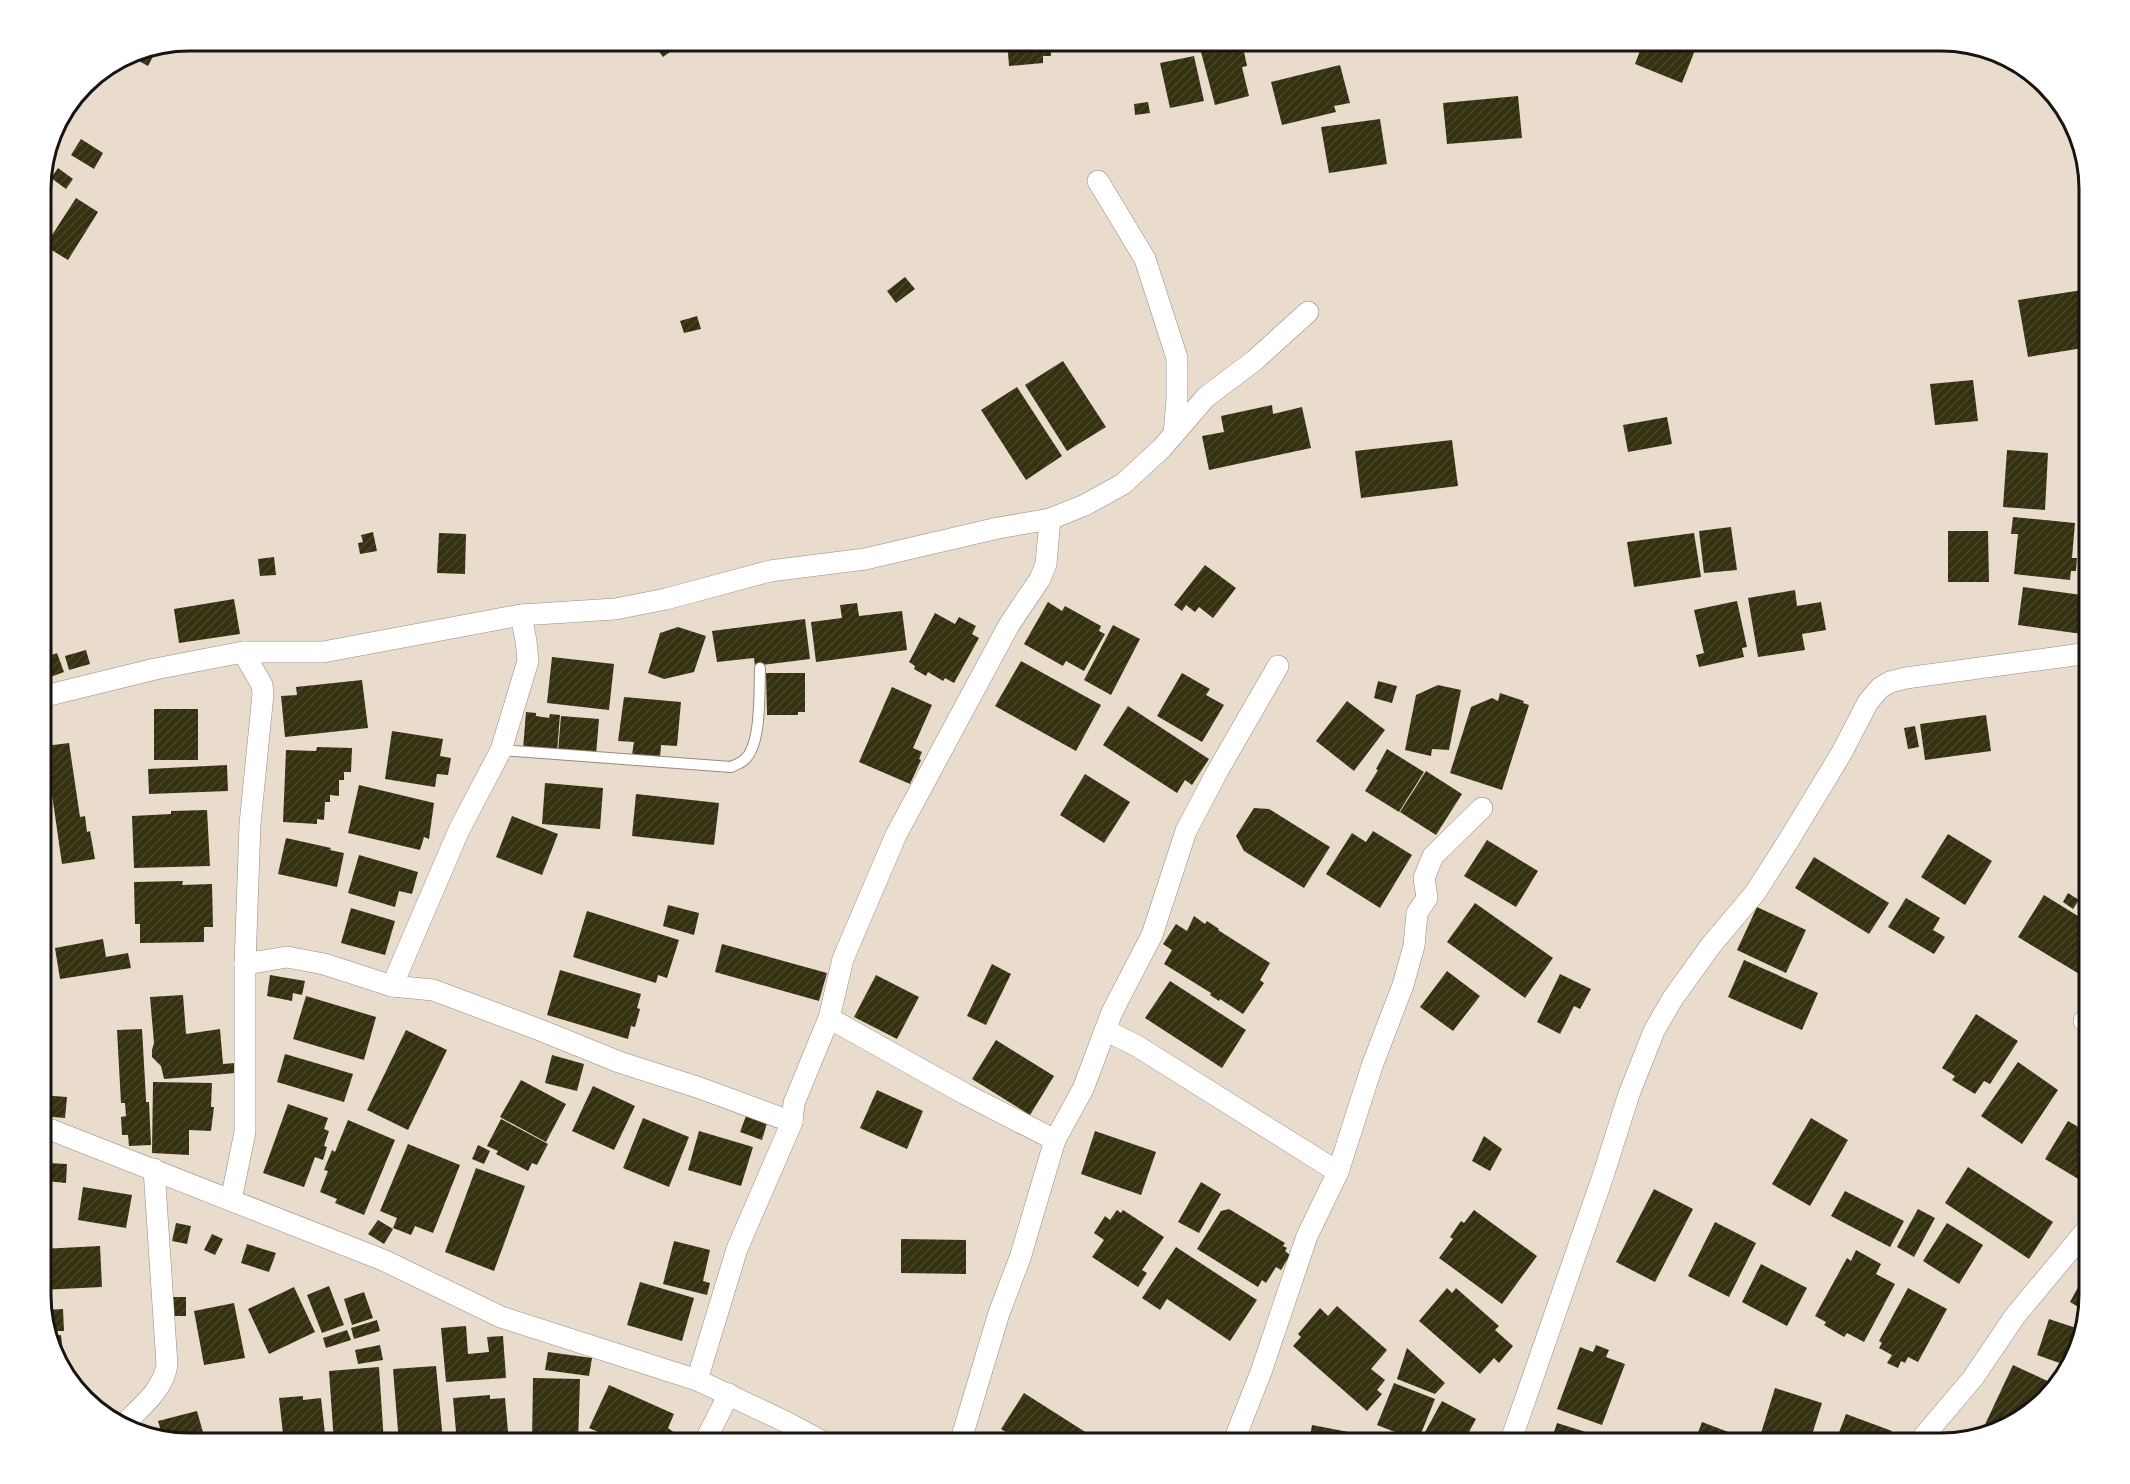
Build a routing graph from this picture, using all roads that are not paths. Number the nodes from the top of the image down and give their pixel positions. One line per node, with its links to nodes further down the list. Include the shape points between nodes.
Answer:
1 (1098, 181): 3 (street, via 1145,260 1177,357)
2 (1308, 312): 3 (street, via 1206,397)
3 (1174, 434): 4 (street, via 1123,484)
4 (1050, 519): 5 (street, via 865,560 770,571 666,600 615,609); 15 (street, via 1046,564 1040,579 1009,625 896,835 843,959)
5 (521, 615): 6 (street, via 323,652); 11 (street, via 528,661)
6 (243, 652): 10 (street); 13 (street, via 263,694 250,824)
7 (2079, 654): 31 (street, via 1906,678 1880,688 1868,702 1842,754 1755,893 1712,944 1654,1031)
8 (1278, 666): 16 (street, via 1186,831 1152,935)
9 (760, 668): 11 (lane, via 758,730 744,761 731,767)
10 (51, 695)
11 (501, 750): 14 (street, via 459,830)
12 (1482, 808): 21 (street, via 1433,856 1424,878 1427,898 1417,913 1414,946 1403,985)
13 (245, 963): 14 (street, via 287,957 324,964); 22 (street, via 245,1132)
14 (392, 986): 17 (street, via 433,990 619,1062)
15 (829, 1018): 17 (street, via 794,1103); 19 (street)
16 (1105, 1030): 19 (street, via 1083,1089); 21 (street)
17 (792, 1122): 24 (street, via 737,1249)
18 (51, 1130): 20 (street)
19 (1055, 1140): 29 (street)
20 (154, 1169): 22 (street); 26 (street, via 167,1365 160,1386)
21 (1338, 1172): 30 (street, via 1307,1236)
22 (231, 1200): 24 (street, via 383,1260 501,1317)
23 (2079, 1240): 32 (street, via 2015,1316)
24 (697, 1380): 25 (street)
25 (729, 1394): 27 (street); 28 (street)
26 (131, 1420)
27 (709, 1433)
28 (806, 1433)
29 (963, 1433)
30 (1237, 1433)
31 (1513, 1433)
32 (1929, 1433)

